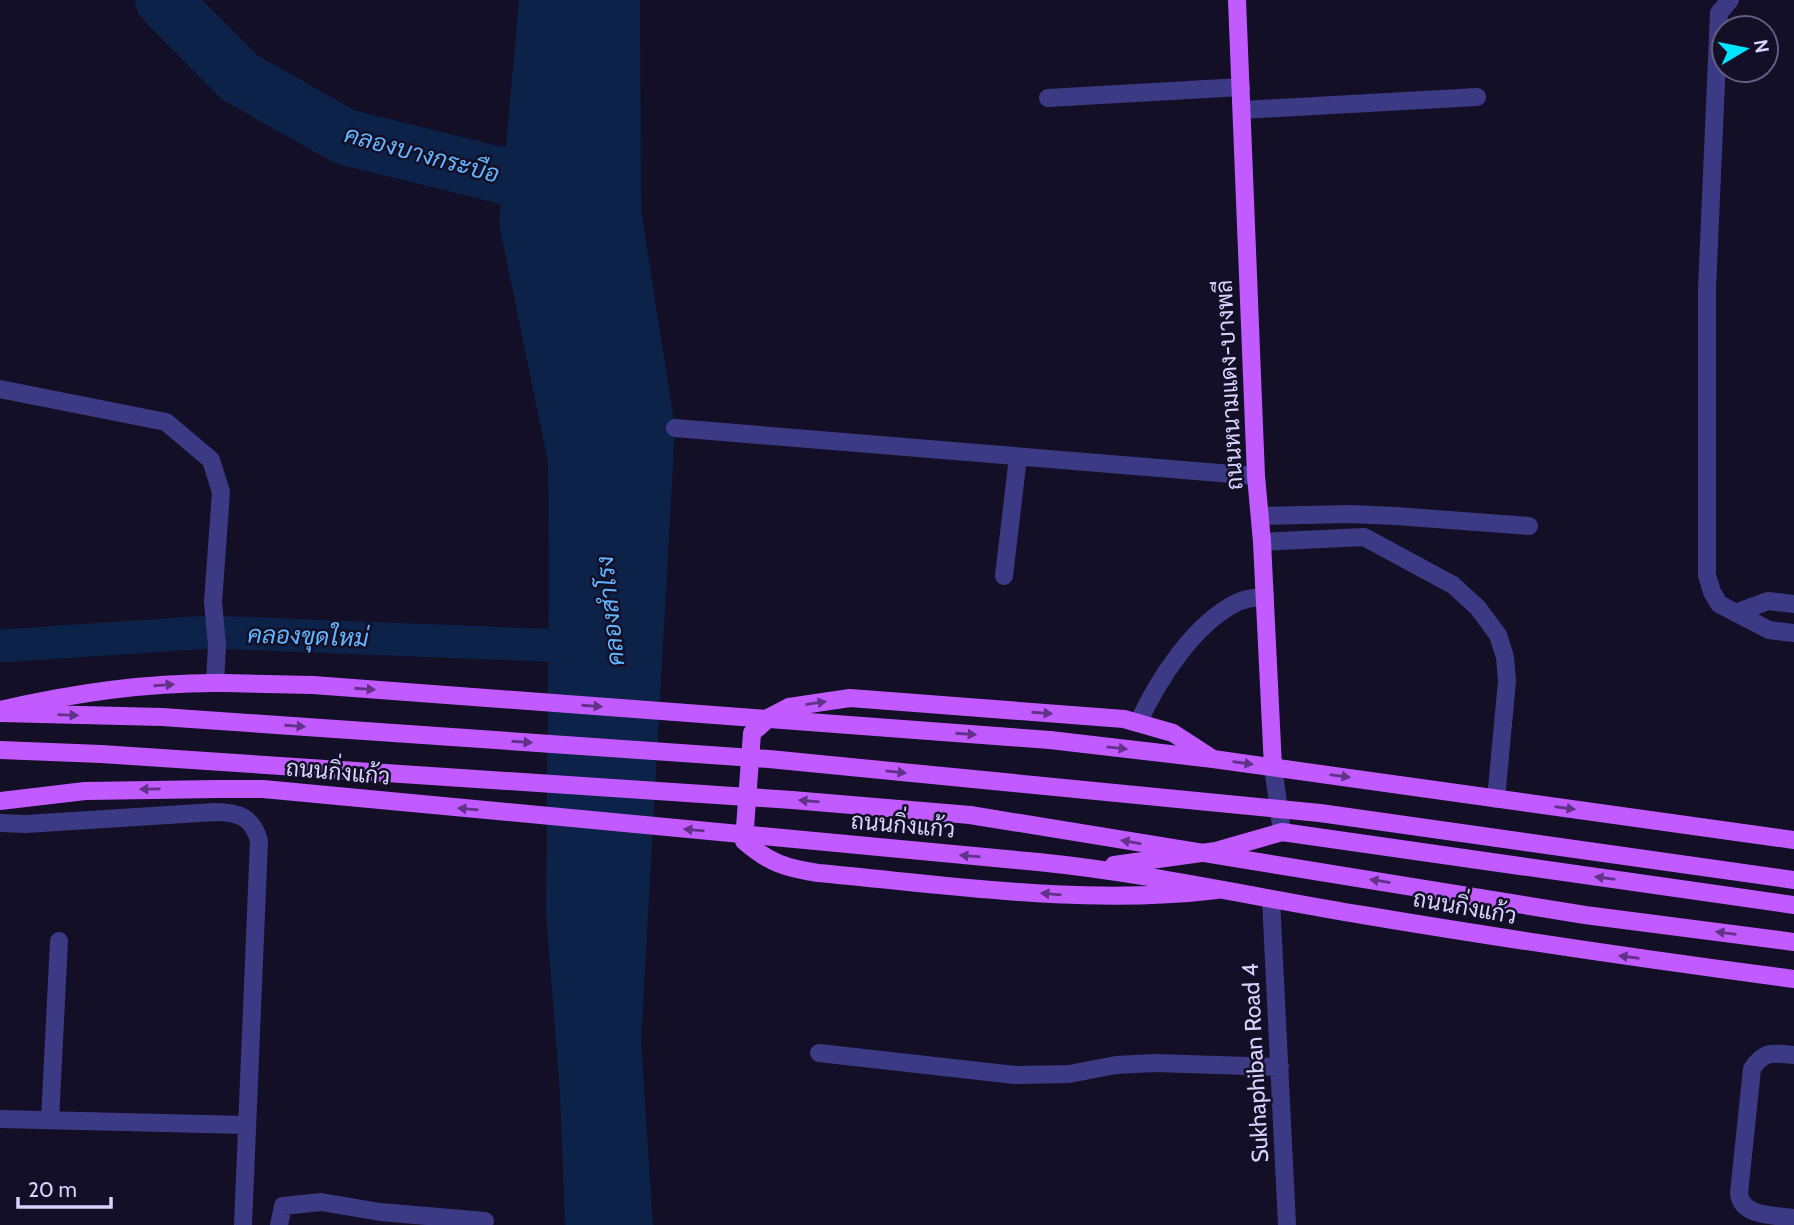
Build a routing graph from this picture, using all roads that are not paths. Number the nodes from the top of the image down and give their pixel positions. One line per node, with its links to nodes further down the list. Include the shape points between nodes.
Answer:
1 (1237, 0): 3 (main road, ถนนหนามแดง-บางพลี)
2 (1730, 0): 17 (street, via 1719,13 1709,261 1707,575 1719,604)
3 (1241, 87): 5 (street); 6 (main road, ถนนหนามแดง-บางพลี)
4 (1477, 97): 6 (street)
5 (1048, 98)
6 (1242, 110): 10 (main road, ถนนหนามแดง-บางพลี)
7 (0, 390): 19 (street, via 166,422 211,460 221,492 213,602)
8 (676, 428): 9 (street)
9 (1018, 457): 10 (street); 14 (street)
10 (1256, 475): 11 (main road, ถนนหนามแดง-บางพลี)
11 (1260, 516): 12 (street, via 1350,514); 13 (main road, ถนนหนามแดง-บางพลี)
12 (1530, 526)
13 (1262, 542): 15 (main road, ถนนหนามแดง-บางพลี); 25 (street, via 1364,537 1453,584 1478,608 1498,635 1505,657 1507,681)
14 (1004, 576)
15 (1265, 596): 21 (street, via 1241,600 1196,633 1149,700); 24 (main road, ถนนหนามแดง-บางพลี)
16 (1794, 604): 17 (street, via 1768,601)
17 (1738, 612): 18 (street, via 1769,630)
18 (1794, 633)
19 (220, 683): 20 (main road, one-way to 19, via 92,692); 23 (main road, one-way to 23, bridge, via 313,685 1050,740)
20 (0, 711): 31 (main road, one-way to 31, bridge, via 162,717 782,760 1320,813)
21 (1139, 723): 23 (main road, via 1173,733); 32 (main road, one-way to 21, via 1079,896 818,873 777,865 744,841 752,733 789,707 850,698)
22 (0, 750): 36 (main road, one-way to 22, bridge, via 1585,915 970,815)
23 (1213, 759): 24 (main road, one-way to 24)
24 (1273, 767): 25 (main road, one-way to 25); 28 (street)
25 (1496, 799): 29 (main road, one-way to 29)
26 (0, 801): 30 (main road, ถนนกิ่งแก้ว, one-way to 26, bridge, via 263,789 85,791)
27 (0, 823): 43 (street, via 215,811 232,812 251,822 259,841)
28 (1282, 832): 30 (main road, via 1216,851); 34 (main road, one-way to 28)
29 (1794, 840)
30 (1093, 868): 32 (main road, ถนนกิ่งแก้ว)
31 (1794, 880)
32 (1217, 890): 33 (main road, ถนนกิ่งแก้ว)
33 (1271, 899): 37 (main road, ถนนกิ่งแก้ว, one-way to 33, via 1534,944); 40 (street, Sukhaphiban Road 4)
34 (1794, 905)
35 (60, 941): 42 (street)
36 (1794, 942)
37 (1794, 979)
38 (819, 1053): 40 (street, via 1015,1075 1069,1074 1155,1063)
39 (1794, 1055): 44 (street, via 1759,1057 1752,1069 1739,1193 1748,1211)
40 (1280, 1067): 48 (street, Sukhaphiban Road 4)
41 (0, 1119): 42 (street)
42 (50, 1121): 43 (street)
43 (246, 1125): 46 (street)
44 (1794, 1218)
45 (485, 1221): 47 (street, via 321,1202 283,1206)
46 (243, 1225)
47 (279, 1225)
48 (1287, 1225)

